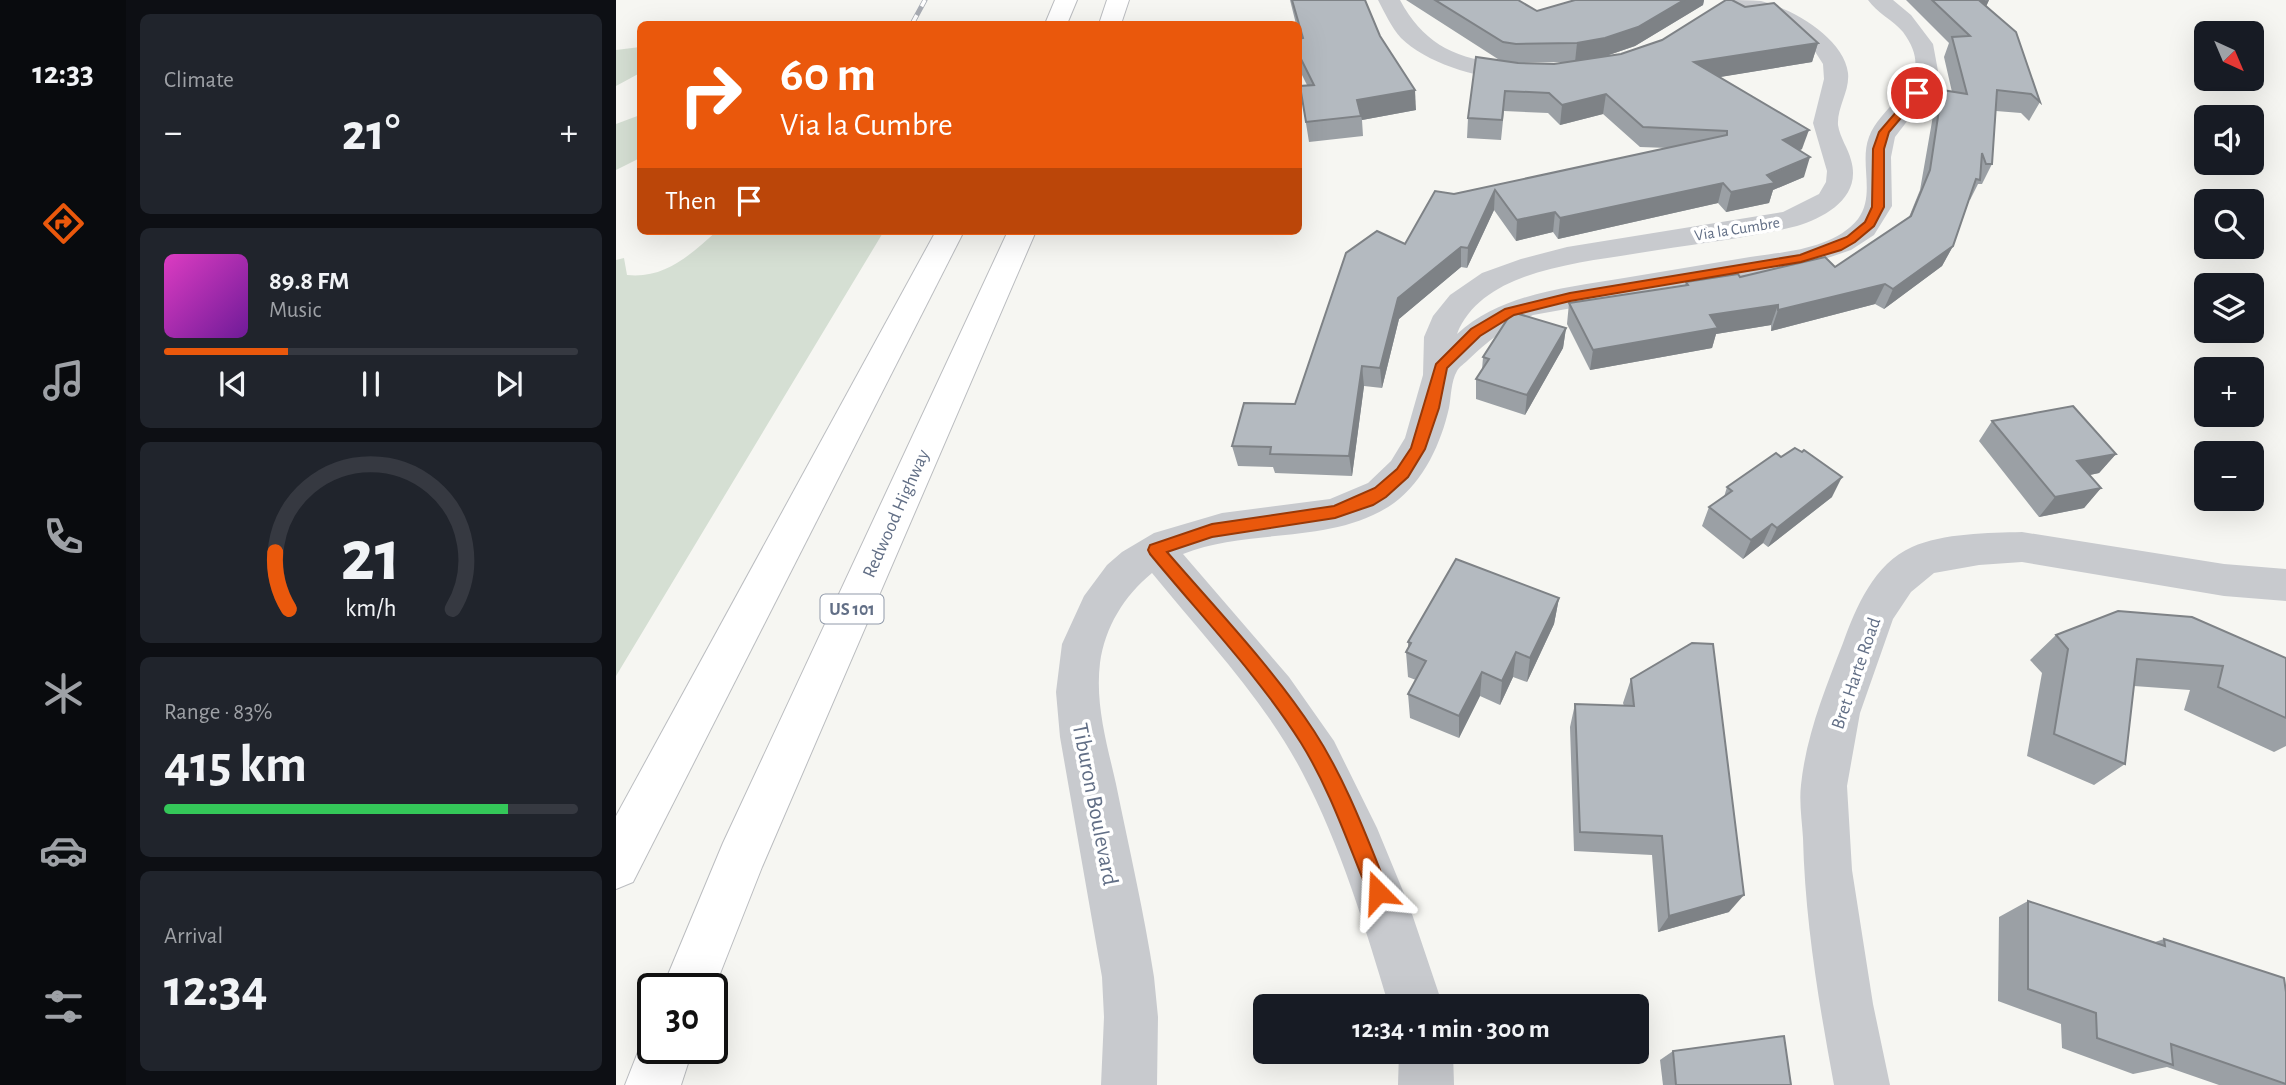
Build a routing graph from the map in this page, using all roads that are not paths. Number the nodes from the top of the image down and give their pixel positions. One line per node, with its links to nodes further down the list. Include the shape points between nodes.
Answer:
1 (1066, 0): 6 (highway)
2 (1118, 0): 7 (highway)
3 (1389, 0): 8 (street, via 1407,32 1442,55 1495,69)
4 (1879, 0): 10 (street, via 1918,36 1927,64 1917,93 1884,132 1878,149)
5 (1729, 3): 9 (street, via 1789,21 1818,41 1831,57 1837,80 1826,128)
6 (1057, 21)
7 (1111, 21)
8 (1545, 73)
9 (1841, 169): 10 (street); 13 (street, Via la Cumbre, via 1835,193 1800,216 1567,256 1496,279 1465,298 1447,318 1438,343)
10 (1879, 174): 13 (street, via 1880,199 1870,224 1836,247 1780,262 1524,307 1486,325)
11 (948, 235): 16 (highway)
12 (1020, 235): 17 (highway, Redwood Highway / US 101, via 740,860)
13 (1441, 367): 14 (street, Via la Cumbre, via 1418,449 1403,473 1380,492 1335,512 1212,530)
14 (1156, 550): 18 (street, via 1280,698 1318,755 1349,817); 22 (street, Tiburon Boulevard, via 1133,567 1102,603 1087,632 1077,680 1079,713 1129,980)
15 (2286, 585): 24 (street, Bret Harte Road, via 2224,580 2022,547 1924,559 1897,580 1875,612 1838,713 1824,786 1828,870)
16 (616, 865)
17 (694, 973)
18 (1412, 994)
19 (660, 1064): 21 (highway)
20 (1426, 1064): 23 (street)
21 (653, 1085)
22 (1129, 1085)
23 (1426, 1085)
24 (1862, 1085)

